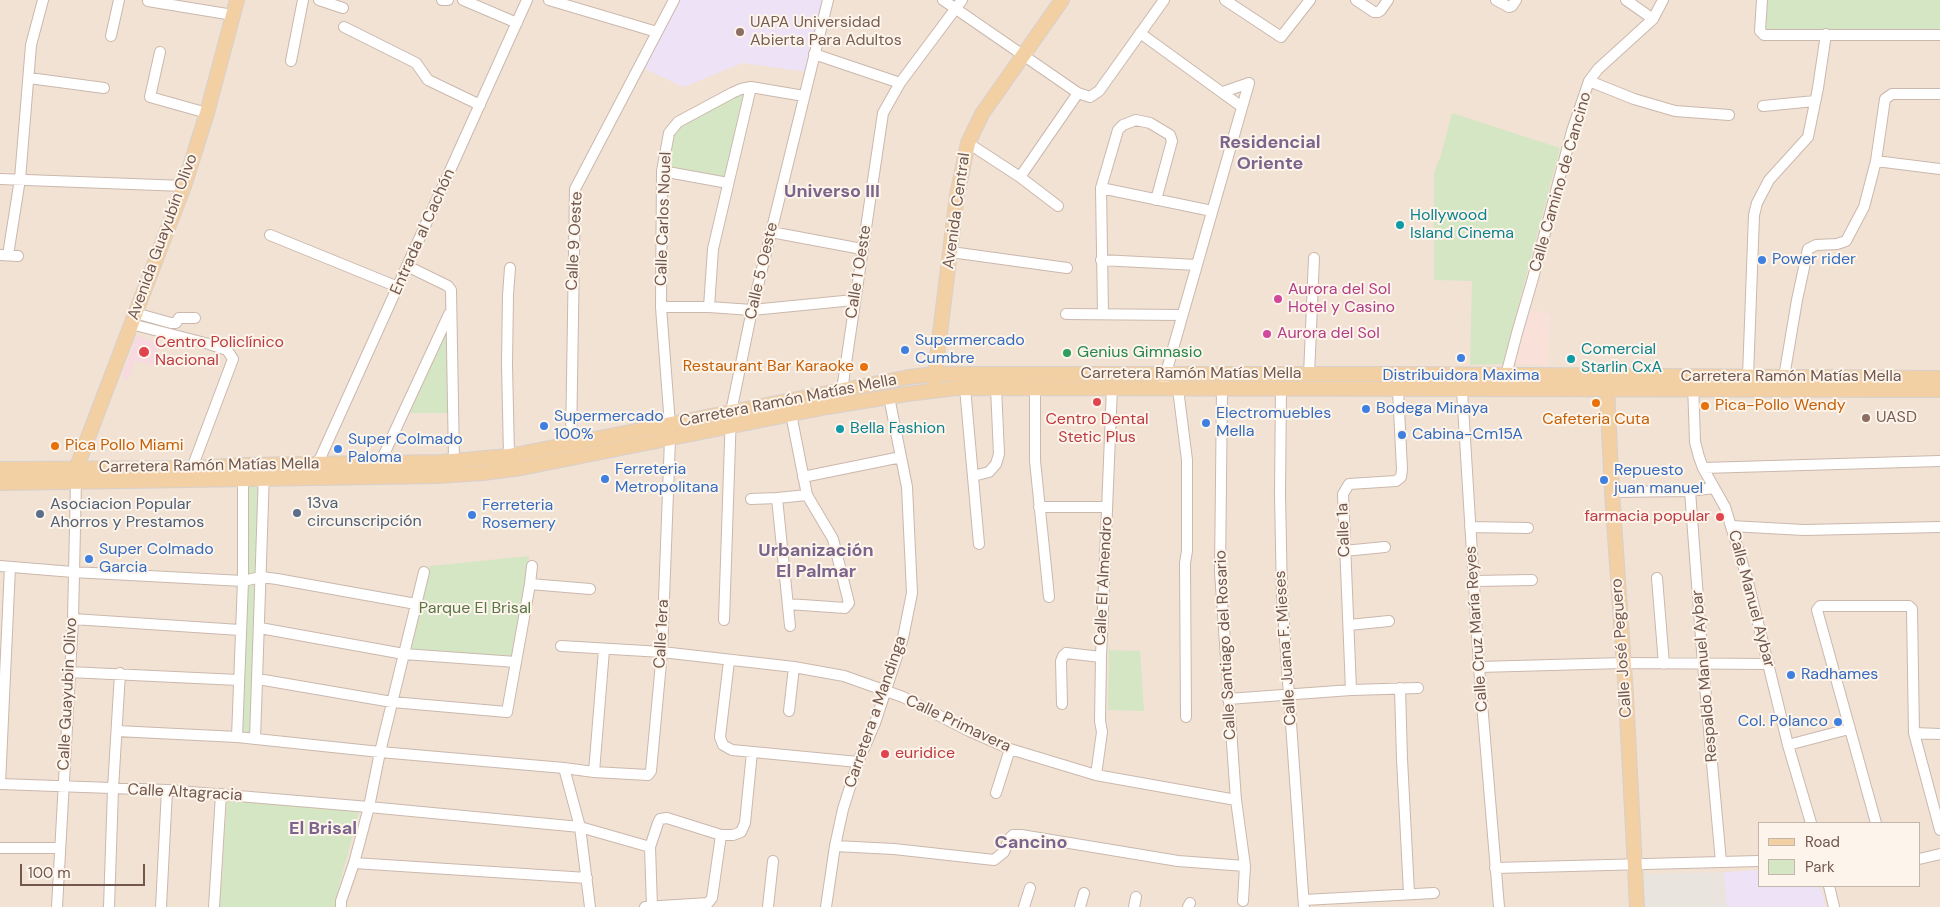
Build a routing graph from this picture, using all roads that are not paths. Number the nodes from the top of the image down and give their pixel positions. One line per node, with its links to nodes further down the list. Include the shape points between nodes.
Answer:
1 (43, 0): 41 (street, via 31,45)
2 (118, 0): 36 (street)
3 (237, 0): 28 (main road, Avenida Guayubín Olivo)
4 (303, 0): 40 (street)
5 (319, 0): 27 (street)
6 (442, 0): 7 (street)
7 (448, 0)
8 (463, 0): 30 (street)
9 (527, 0): 30 (street, Entrada al Cachón)
10 (549, 0): 32 (street)
11 (674, 0): 32 (street, Calle 9 Oeste)
12 (828, 0): 38 (street, Calle 5 Oeste)
13 (943, 0): 25 (street)
14 (1062, 0): 39 (main road, Avenida Central)
15 (1164, 0): 33 (street)
16 (1225, 0): 17 (street, via 1281,36)
17 (1310, 0)
18 (1356, 0): 19 (street, via 1374,12 1381,10)
19 (1388, 0)
20 (1496, 0): 26 (street)
21 (1626, 0): 29 (street)
22 (1663, 0): 29 (street, Calle Camino de Cancino)
23 (1762, 0): 34 (street, via 1762,34)
24 (148, 1): 28 (street)
25 (958, 4): 39 (street); 43 (street, Calle 1 Oeste)
26 (1512, 4)
27 (343, 8)
28 (233, 15): 54 (main road, Avenida Guayubín Olivo)
29 (1653, 19): 42 (street, Calle Camino de Cancino)
30 (517, 23): 51 (street, Entrada al Cachón)
31 (344, 27): 51 (street, via 416,62 428,80)
32 (657, 32): 118 (street, Calle 9 Oeste, via 575,189)
33 (1140, 33): 46 (street); 47 (street, via 1095,95 1090,97)
34 (1826, 34): 35 (street); 50 (street)
35 (1940, 35)
36 (111, 36)
37 (160, 52): 54 (street, via 150,97)
38 (814, 54): 43 (street); 49 (street, Calle 5 Oeste)
39 (1023, 55): 47 (street); 56 (main road, Avenida Central, via 982,114)
40 (290, 61)
41 (29, 78): 45 (street); 62 (street)
42 (1589, 81): 55 (street, via 1675,111); 93 (street, Calle Camino de Cancino, via 1572,131)
43 (900, 84): 71 (street, Calle 1 Oeste, via 881,121)
44 (751, 87): 49 (street, Calle Carlos Nouel); 59 (street, Calle Carlos Nouel, via 732,92 678,122 669,133); 63 (street)
45 (104, 88)
46 (1223, 92): 53 (street); 53 (street, via 1249,83)
47 (1078, 93): 60 (street)
48 (1940, 94): 57 (street, via 1892,94 1887,97 1883,102)
49 (804, 96): 69 (street, Calle 5 Oeste)
50 (1815, 101): 52 (street); 94 (street, via 1808,137 1769,180 1757,203)
51 (480, 105): 77 (street, Entrada al Cachón)
52 (1763, 106)
53 (1242, 107): 68 (street)
54 (207, 113): 64 (main road, Avenida Guayubín Olivo)
55 (1729, 115)
56 (968, 143): 60 (street); 72 (main road, Avenida Central, via 957,195)
57 (1876, 161): 58 (street); 95 (street, via 1864,207 1846,241 1808,249)
58 (1940, 169)
59 (662, 171): 63 (street); 82 (street, Calle Carlos Nouel)
60 (1020, 177): 67 (street)
61 (0, 178): 62 (street)
62 (20, 179): 64 (street); 73 (street)
63 (728, 183): 83 (street, via 713,250)
64 (184, 186): 90 (main road, Avenida Guayubín Olivo)
65 (1101, 188): 66 (street); 66 (street, via 1118,130 1136,120 1150,122 1170,135 1172,141); 75 (street)
66 (1156, 200): 68 (street)
67 (1058, 206)
68 (1212, 211): 76 (street)
69 (771, 232): 71 (street); 85 (street, Calle 5 Oeste)
70 (270, 235): 80 (street)
71 (862, 249): 81 (street, Calle 1 Oeste)
72 (951, 252): 79 (street); 91 (main road, Avenida Central)
73 (9, 255)
74 (1314, 258): 92 (street)
75 (1101, 260): 76 (street); 87 (street)
76 (1197, 265): 88 (street)
77 (407, 266): 80 (street, Entrada al Cachón); 84 (street, via 448,286)
78 (510, 268): 119 (street)
79 (1067, 268)
80 (398, 287): 123 (street, Entrada al Cachón)
81 (854, 300): 85 (street); 107 (street, Calle 1 Oeste)
82 (661, 307): 83 (street); 117 (street, Calle Carlos Nouel)
83 (709, 307): 85 (street)
84 (451, 310): 121 (street); 124 (street)
85 (752, 310): 114 (street, Calle 5 Oeste)
86 (1066, 314): 87 (street)
87 (1103, 314): 88 (street)
88 (1182, 315): 97 (street)
89 (195, 318): 90 (street, via 179,318 171,324)
90 (133, 319): 127 (street, via 227,350 233,359); 130 (main road, Avenida Guayubín Olivo)
91 (935, 374): 97 (main road, Carretera Ramón Matías Mella); 107 (main road, Carretera Ramón Matías Mella); 108 (main road, Avenida Central)
92 (1309, 375): 93 (main road, Carretera Ramón Matías Mella); 97 (main road, Carretera Ramón Matías Mella)
93 (1506, 375): 98 (main road, Carretera Ramón Matías Mella); 111 (street, Calle Camino de Cancino)
94 (1748, 376): 95 (main road, Carretera Ramón Matías Mella); 98 (main road, Carretera Ramón Matías Mella)
95 (1784, 376): 96 (main road, Carretera Ramón Matías Mella)
96 (1940, 378)
97 (1164, 381): 102 (main road, Carretera Ramón Matías Mella); 103 (main road, Carretera Ramón Matías Mella)
98 (1693, 383): 106 (main road, Carretera Ramón Matías Mella); 112 (main road, Carretera Ramón Matías Mella); 128 (street, Calle Manuel Aybar, via 1696,442)
99 (965, 388): 100 (main road, Carretera Ramón Matías Mella); 108 (main road, Carretera Ramón Matías Mella); 131 (street)
100 (996, 388): 101 (main road, Carretera Ramón Matías Mella); 131 (street, via 999,454 996,464 988,472)
101 (1035, 388): 102 (main road, Carretera Ramón Matías Mella); 143 (street)
102 (1112, 388): 144 (street, Calle El Almendro)
103 (1178, 388): 104 (main road, Carretera Ramón Matías Mella); 200 (street, via 1187,460)
104 (1222, 388): 105 (main road, Carretera Ramón Matías Mella); 196 (street, Calle Santiago del Rosario, via 1220,572)
105 (1281, 388): 109 (main road, Carretera Ramón Matías Mella); 195 (street, Calle Juana F. Mieses, via 1282,596)
106 (1607, 389): 111 (main road, Carretera Ramón Matías Mella); 139 (main road, Calle José Peguero)
107 (842, 390): 114 (main road, Carretera Ramón Matías Mella)
108 (933, 390): 113 (main road, Carretera Ramón Matías Mella)
109 (1398, 390): 110 (main road, Carretera Ramón Matías Mella); 151 (street, Calle 1a, via 1400,477 1396,481 1349,484 1342,494)
110 (1462, 390): 111 (main road, Carretera Ramón Matías Mella); 146 (street, Calle Cruz María Reyes)
111 (1507, 390)
112 (1940, 390)
113 (889, 397): 115 (main road, Carretera Ramón Matías Mella); 120 (street, Carretera a Mandinga)
114 (731, 412): 116 (street, Calle 5 Oeste); 117 (main road, Carretera Ramón Matías Mella)
115 (791, 414): 116 (main road, Carretera Ramón Matías Mella); 133 (street)
116 (730, 426): 117 (main road, Carretera Ramón Matías Mella); 167 (street, Calle 5 Oeste)
117 (670, 432): 118 (main road, Carretera Ramón Matías Mella); 132 (main road, Carretera Ramón Matías Mella, via 521,468 483,473); 175 (street, Calle 1era)
118 (571, 445): 119 (main road, Carretera Ramón Matías Mella)
119 (509, 456): 121 (main road, Carretera Ramón Matías Mella)
120 (901, 457): 133 (street); 194 (street, Carretera a Mandinga, via 908,487 912,592 903,638)
121 (454, 461): 124 (main road, Carretera Ramón Matías Mella)
122 (1940, 461): 128 (street)
123 (318, 463): 124 (main road, Carretera Ramón Matías Mella); 125 (main road, Carretera Ramón Matías Mella); 132 (street)
124 (380, 463)
125 (264, 464): 126 (main road, Carretera Ramón Matías Mella); 135 (street)
126 (243, 465): 127 (main road, Carretera Ramón Matías Mella); 134 (street)
127 (192, 468): 130 (main road, Carretera Ramón Matías Mella)
128 (1703, 468): 137 (street, Calle Manuel Aybar)
129 (0, 469): 130 (main road, Carretera Ramón Matías Mella)
130 (76, 475): 134 (main road, Carretera Ramón Matías Mella); 136 (main road, Carretera Ramón Matías Mella); 154 (street, Calle Guayubin Olivo)
131 (973, 476): 149 (street)
132 (317, 478): 135 (main road, Carretera Ramón Matías Mella)
133 (803, 478): 140 (street)
134 (243, 479): 135 (main road, Carretera Ramón Matías Mella); 159 (street)
135 (264, 479): 156 (street)
136 (0, 483)
137 (1714, 488): 138 (street); 145 (street, Calle Manuel Aybar)
138 (1690, 491): 139 (street); 183 (street, Respaldo Manuel Aybar)
139 (1612, 492): 181 (main road, Calle José Peguero)
140 (806, 495): 141 (street); 165 (street, via 833,539 849,603 845,608)
141 (777, 498): 142 (street); 165 (street)
142 (751, 499)
143 (1039, 507): 144 (street); 163 (street)
144 (1108, 507): 177 (street, Calle El Almendro)
145 (1731, 526): 147 (street, via 1804,530); 184 (street, Calle Manuel Aybar)
146 (1470, 527): 148 (street); 160 (street, Calle Cruz María Reyes)
147 (1940, 527)
148 (1528, 528)
149 (979, 544)
150 (1385, 547): 151 (street)
151 (1344, 551): 169 (street, Calle 1a)
152 (5, 566): 154 (street); 178 (street)
153 (532, 566): 161 (street)
154 (73, 572): 159 (street); 166 (street, Calle Guayubin Olivo)
155 (424, 572): 164 (street)
156 (261, 577): 159 (street); 164 (street); 171 (street)
157 (1657, 578): 182 (street)
158 (1532, 580): 160 (street)
159 (242, 581): 172 (street)
160 (1475, 581): 186 (street, Calle Cruz María Reyes)
161 (530, 584): 162 (street); 180 (street)
162 (590, 589)
163 (1049, 597)
164 (416, 604): 176 (street)
165 (788, 604): 170 (street)
166 (73, 619): 172 (street); 187 (street, Calle Guayubin Olivo)
167 (724, 620)
168 (1389, 621): 169 (street)
169 (1349, 625): 193 (street, Calle 1a)
170 (790, 626)
171 (260, 628): 176 (street); 189 (street)
172 (240, 630): 190 (street)
173 (561, 646): 174 (street, Calle Primavera)
174 (604, 650): 175 (street, Calle Primavera); 214 (street)
175 (662, 652): 179 (street, Calle Primavera); 214 (street, Calle 1era, via 651,771 648,775)
176 (404, 654): 180 (street); 197 (street)
177 (1101, 657): 198 (street, via 1066,653 1063,656); 215 (street, Calle El Almendro, via 1102,732)
178 (3, 658): 201 (street)
179 (729, 661): 185 (street, Calle Primavera); 211 (street, via 720,741 727,749)
180 (516, 662): 197 (street, via 507,712)
181 (1624, 663): 182 (street); 186 (street); 239 (main road, Calle José Peguero)
182 (1664, 664): 183 (street)
183 (1703, 664): 184 (street); 238 (street, Respaldo Manuel Aybar)
184 (1769, 664): 208 (street, Calle Manuel Aybar)
185 (794, 667): 194 (street, Calle Primavera, via 844,676); 199 (street)
186 (1480, 667): 241 (street, Calle Cruz María Reyes)
187 (69, 672): 188 (street); 217 (street, Calle Guayubin Olivo)
188 (120, 673): 190 (street); 203 (street)
189 (258, 679): 197 (street); 207 (street)
190 (238, 680): 206 (street)
191 (1400, 688): 192 (street); 193 (street); 246 (street)
192 (1418, 688)
193 (1351, 690): 195 (street)
194 (886, 691): 209 (street, Calle Primavera); 212 (street, Carretera a Mandinga, via 876,724)
195 (1289, 694): 196 (street); 249 (street, Calle Juana F. Mieses)
196 (1228, 699): 222 (street, Calle Santiago del Rosario)
197 (392, 702): 210 (street)
198 (1062, 704)
199 (789, 711)
200 (1186, 717)
201 (2, 718): 216 (street)
202 (1850, 729): 204 (street, via 1817,610 1820,606 1909,606 1912,609); 208 (street); 225 (street)
203 (117, 731): 206 (street); 218 (street)
204 (1914, 733): 205 (street); 227 (street)
205 (1940, 734)
206 (236, 737): 207 (street)
207 (255, 739): 210 (street)
208 (1788, 745): 224 (street, Calle Manuel Aybar)
209 (1010, 749): 215 (street, Calle Primavera); 220 (street)
210 (380, 752): 213 (street); 223 (street)
211 (752, 752): 212 (street); 228 (street, via 744,828 737,834)
212 (858, 762): 229 (street, Carretera a Mandinga)
213 (564, 768): 214 (street); 226 (street)
214 (594, 772)
215 (1096, 774): 222 (street, Calle Primavera)
216 (0, 784): 217 (street, Calle Altagracia)
217 (64, 787): 218 (street, Calle Altagracia); 232 (street, Calle Guayubin Olivo)
218 (113, 789): 219 (street, Calle Altagracia); 251 (street)
219 (167, 790): 221 (street, Calle Altagracia); 252 (street)
220 (996, 793)
221 (220, 794): 223 (street, Calle Altagracia); 253 (street)
222 (1236, 800): 240 (street, Calle Santiago del Rosario)
223 (369, 807): 226 (street, Calle Altagracia); 236 (street)
224 (1811, 822)
225 (1876, 822)
226 (580, 827): 230 (street, Calle Altagracia); 242 (street)
227 (1940, 830)
228 (722, 835): 230 (street, via 663,818 658,823); 257 (street, via 712,898 708,903)
229 (835, 846): 240 (street, via 994,860 1004,852 1009,839 1021,835 1178,861); 259 (street, Carretera a Mandinga)
230 (650, 847): 257 (street)
231 (0, 848): 232 (street)
232 (60, 848): 250 (street, Calle Guayubin Olivo)
233 (1940, 854): 234 (street)
234 (1920, 859)
235 (1758, 861): 238 (street)
236 (354, 862): 242 (street); 254 (street)
237 (773, 862): 258 (street)
238 (1721, 862): 239 (street)
239 (1635, 864): 241 (street); 263 (main road, Calle José Peguero)
240 (1245, 866): 248 (street, Calle Santiago del Rosario)
241 (1495, 868): 262 (street, Calle Cruz María Reyes)
242 (587, 878): 255 (street)
243 (1829, 887): 264 (street)
244 (1030, 888): 260 (street)
245 (1084, 893): 261 (street)
246 (1409, 893): 247 (street); 249 (street)
247 (1434, 893)
248 (1243, 901)
249 (1304, 903)
250 (57, 907)
251 (109, 907)
252 (161, 907)
253 (214, 907)
254 (341, 907)
255 (590, 907)
256 (645, 907): 257 (street)
257 (652, 907)
258 (768, 907)
259 (826, 907)
260 (1024, 907)
261 (1080, 907)
262 (1499, 907)
263 (1637, 907)
264 (1834, 907)

